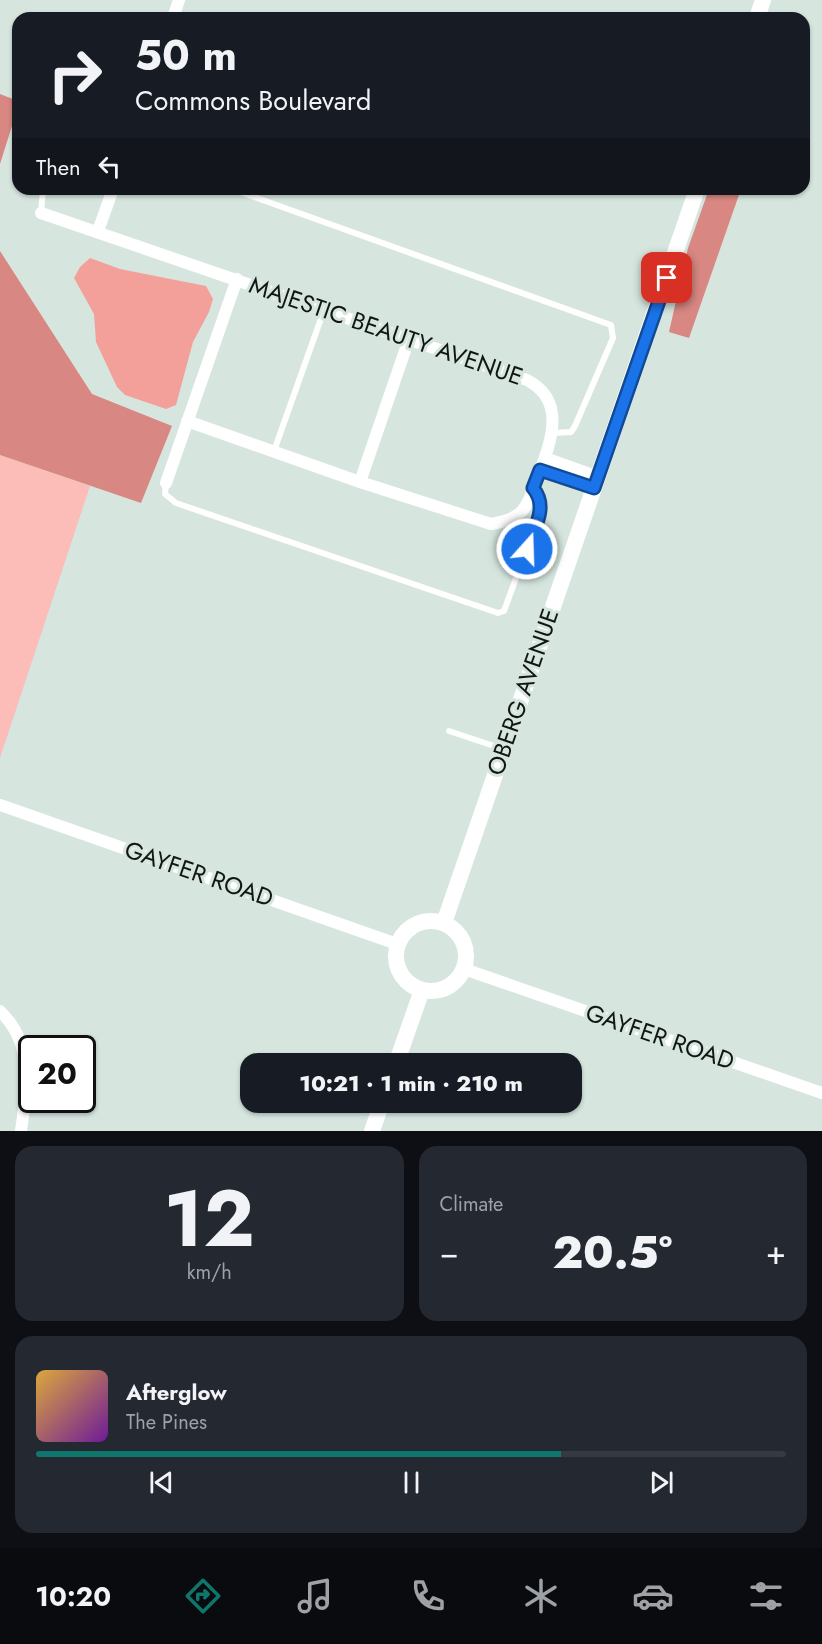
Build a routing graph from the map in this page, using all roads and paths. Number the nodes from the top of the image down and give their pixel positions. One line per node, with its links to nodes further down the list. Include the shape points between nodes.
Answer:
1 (42, 195): 5 (lane)
2 (111, 195): 6 (street)
3 (249, 195): 11 (lane, via 611,325 613,338 575,426 571,432)
4 (695, 195): 15 (street, OBERG AVENUE)
5 (41, 213): 6 (street, MAJESTIC BEAUTY AVENUE)
6 (98, 231): 7 (street, MAJESTIC BEAUTY AVENUE)
7 (237, 279): 8 (street, MAJESTIC BEAUTY AVENUE); 10 (street)
8 (325, 309): 9 (street, MAJESTIC BEAUTY AVENUE); 12 (lane)
9 (409, 339): 11 (street, MAJESTIC BEAUTY AVENUE, via 537,385 552,405); 14 (street)
10 (188, 421): 12 (street, MAJESTIC BEAUTY AVENUE); 16 (street)
11 (552, 433): 13 (street, MAJESTIC BEAUTY AVENUE)
12 (274, 451): 14 (street, MAJESTIC BEAUTY AVENUE)
13 (542, 464): 15 (street); 17 (street, MAJESTIC BEAUTY AVENUE)
14 (360, 482): 17 (street, MAJESTIC BEAUTY AVENUE, via 491,524 513,518 523,510)
15 (596, 482): 19 (street, OBERG AVENUE)
16 (166, 483): 17 (lane, via 165,494 176,502 498,614 504,611 542,507)
17 (533, 488)
18 (449, 731): 19 (lane)
19 (503, 749): 21 (street, OBERG AVENUE)
20 (0, 805): 22 (street, GAYFER ROAD)
21 (444, 923): 22 (street, via 416,923); 23 (street, via 464,942)
22 (397, 944): 24 (street, via 395,955 402,977)
23 (464, 969): 24 (street, via 451,985 432,992); 27 (street, GAYFER ROAD)
24 (422, 990): 26 (street)
25 (0, 1011): 29 (street, via 21,1042 28,1080)
26 (400, 1053)
27 (822, 1093)
28 (378, 1113): 30 (street)
29 (21, 1131)
30 (372, 1131)

